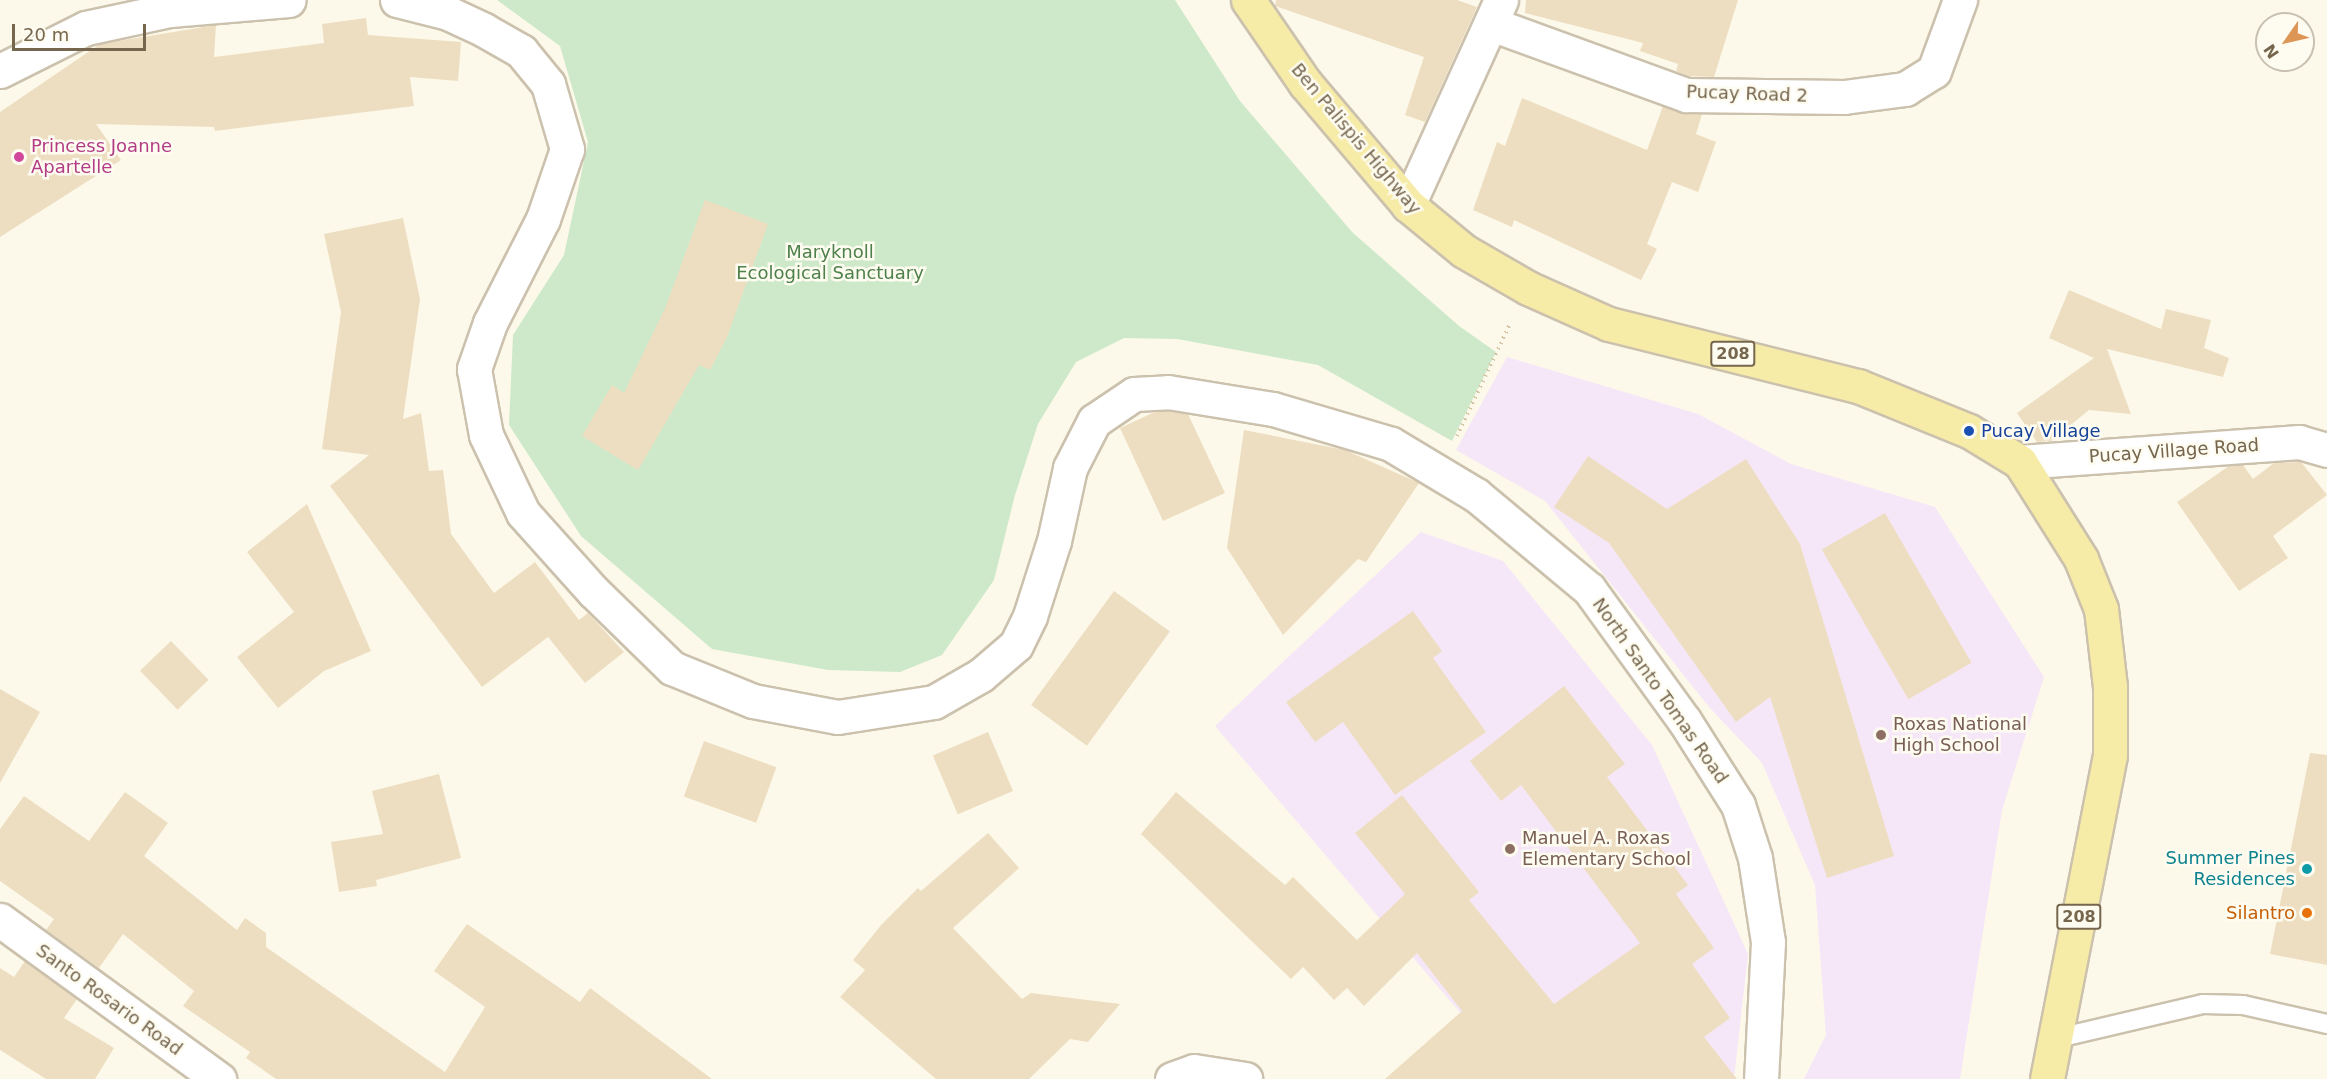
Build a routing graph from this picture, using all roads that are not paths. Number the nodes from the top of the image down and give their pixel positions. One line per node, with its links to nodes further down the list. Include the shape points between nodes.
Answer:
1 (289, 0): 6 (street, via 170,10 86,28)
2 (397, 0): 16 (street, North Santo Tomas Road, via 448,13 484,30 521,51 548,84 567,149 543,219 490,323 474,369 486,435 523,513 594,592 672,668 753,701 838,717 934,702 981,675 1016,645 1030,616 1054,541 1070,468 1094,421 1134,394 1168,392 1273,409 1390,444 1476,495 1589,589 1684,720 1738,805 1755,858 1768,942)
3 (1248, 0): 7 (main road, Ben Palispis Highway / 208, via 1305,82)
4 (1960, 0): 5 (street, Pucay Road 2, via 1947,46 1935,70 1905,89 1845,97 1686,94)
5 (1496, 12): 7 (street)
6 (0, 71)
7 (1408, 205): 9 (main road, Ben Palispis Highway / 208, via 1464,250 1527,288 1608,324 1857,386 1969,431)
8 (2327, 450): 9 (street, Pucay Village Road, via 2299,442)
9 (2020, 462): 12 (main road, Ben Palispis Highway / 208, via 2081,559 2102,609 2110,687 2110,755)
10 (0, 920): 13 (street, Santo Rosario Road)
11 (2327, 1024): 12 (lane, via 2242,1005 2203,1004)
12 (2054, 1039): 17 (main road, Ben Palispis Highway / 208)
13 (219, 1079)
14 (1172, 1079): 15 (street, via 1194,1071)
15 (1245, 1079)
16 (1761, 1079)
17 (2047, 1079)

